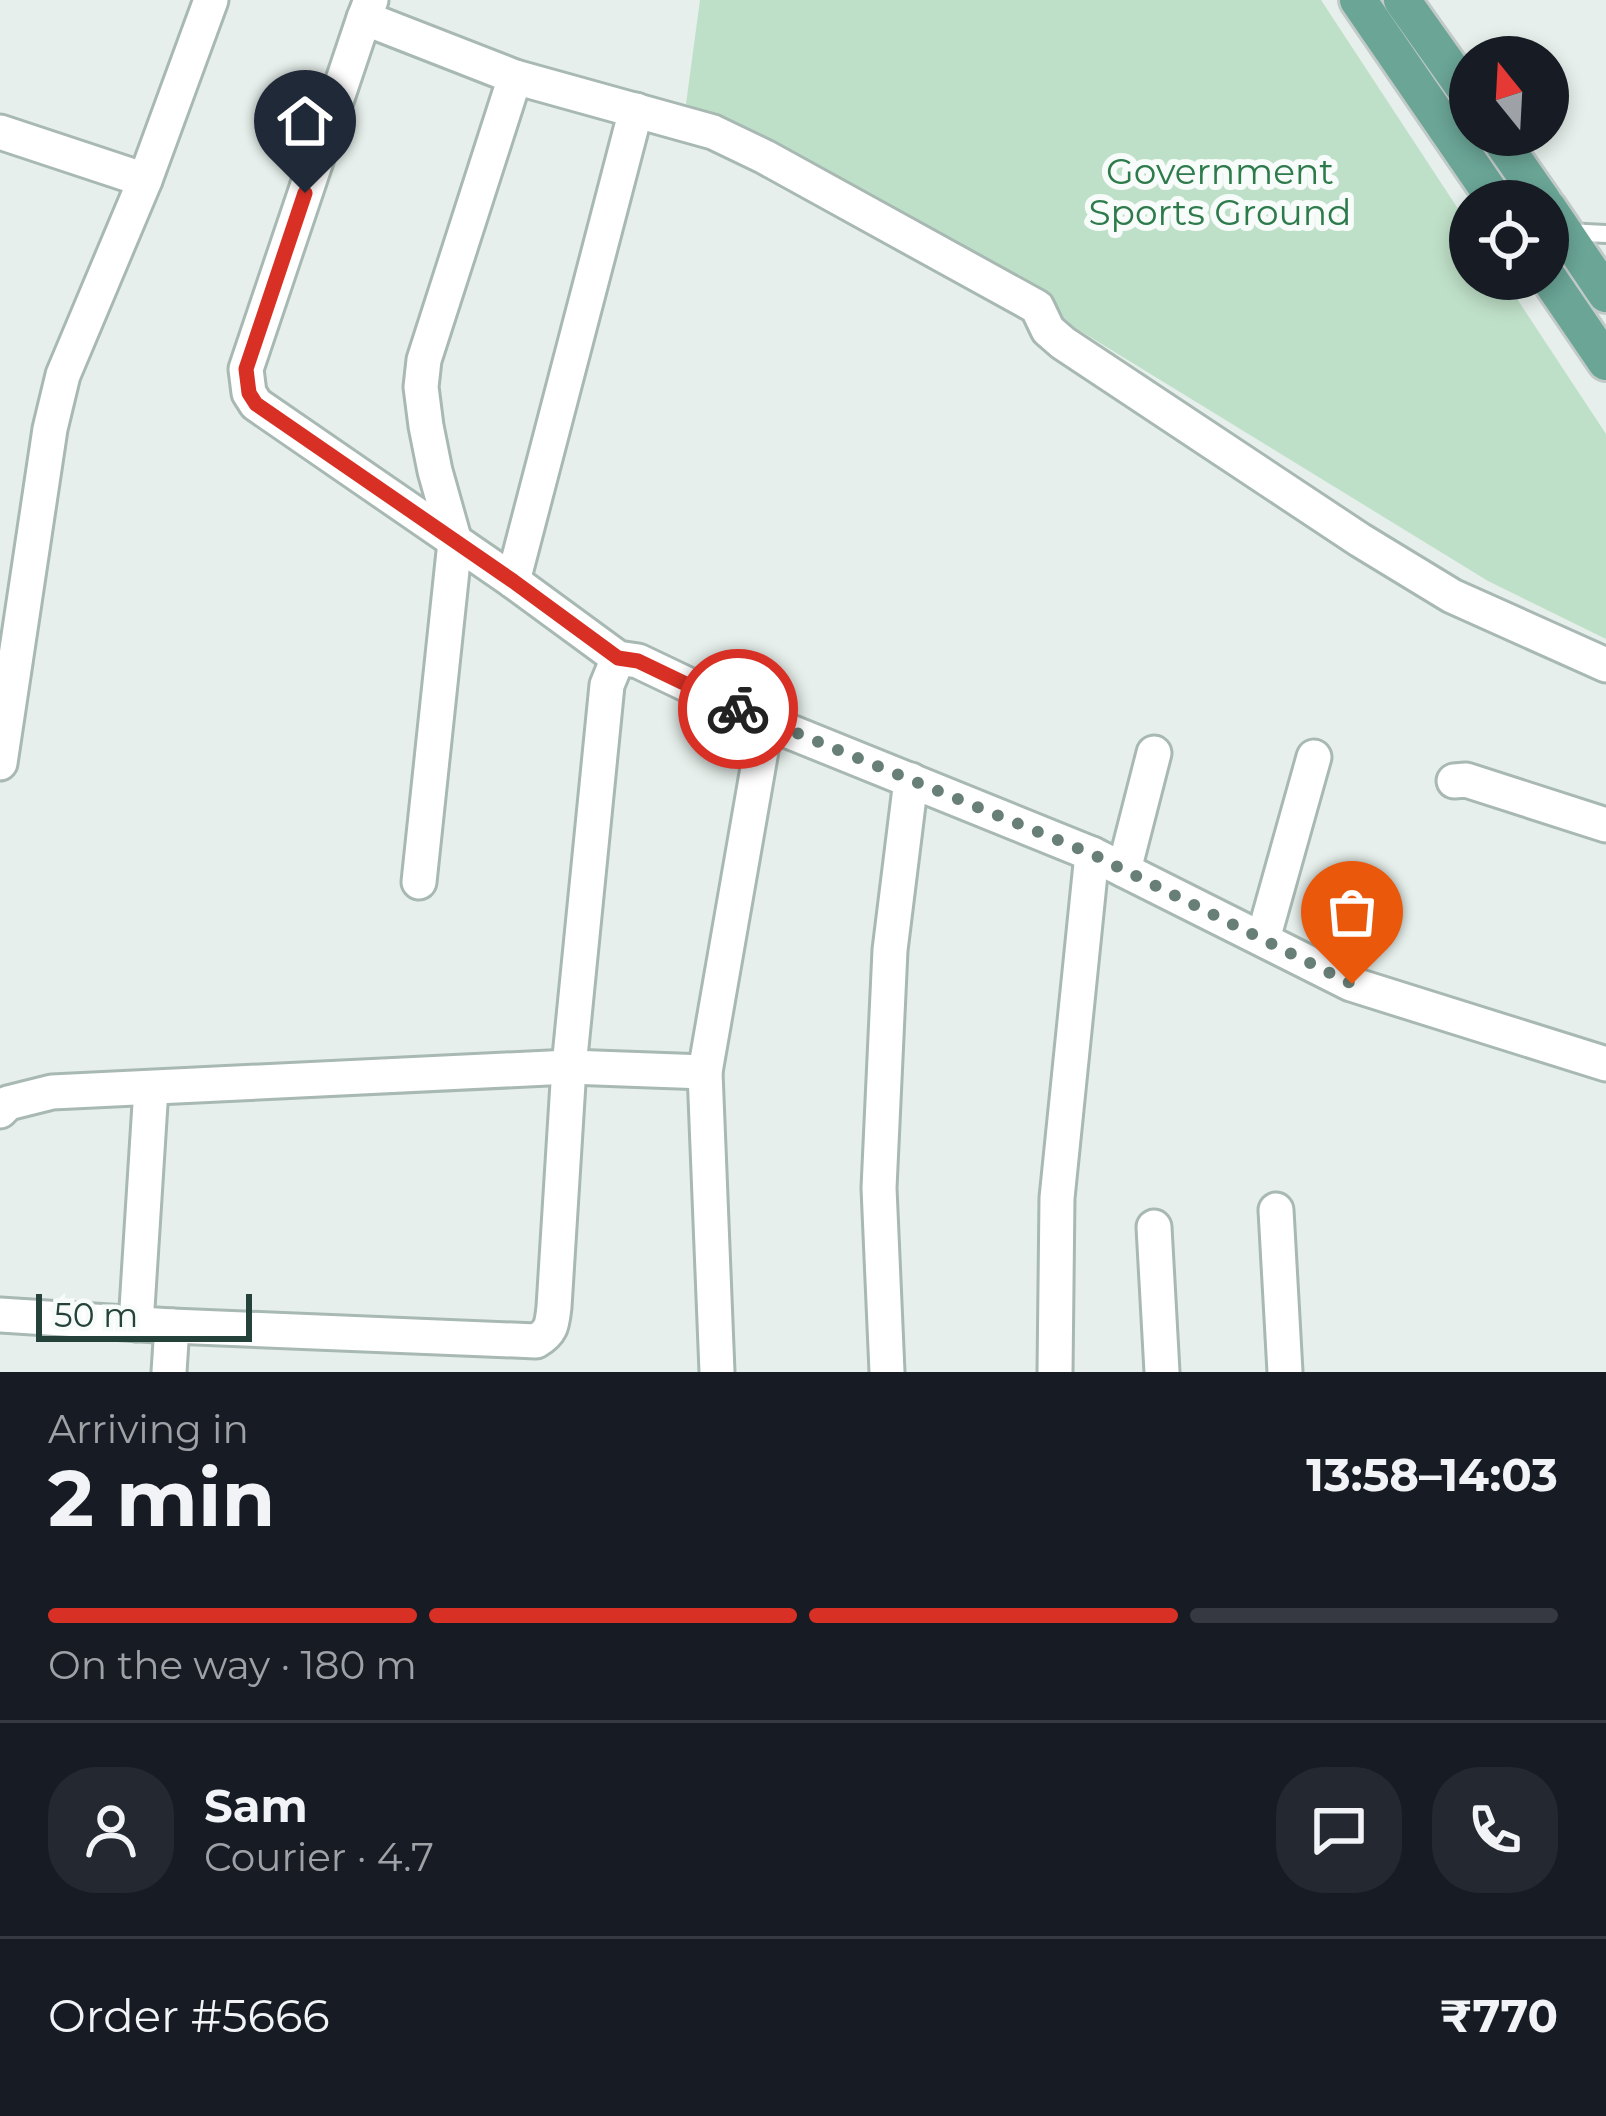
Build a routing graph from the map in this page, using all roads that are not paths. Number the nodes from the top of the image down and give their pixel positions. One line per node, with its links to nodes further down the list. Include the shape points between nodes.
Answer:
1 (211, 0): 9 (street)
2 (1358, 0): 10 (main road)
3 (1402, 0): 5 (main road)
4 (368, 9): 6 (street); 17 (street, via 246,369 249,393)
5 (1449, 66)
6 (515, 76): 7 (street); 17 (street, via 424,360 426,426)
7 (636, 110): 18 (street); 20 (street, via 765,157 1037,307 1063,343 1360,540 1452,596)
8 (0, 132): 9 (street)
9 (145, 180): 24 (street, via 63,375)
10 (1482, 180)
11 (1569, 220): 12 (lane)
12 (1606, 234)
13 (1569, 238): 14 (main road)
14 (1606, 294)
15 (1563, 300): 16 (main road)
16 (1606, 362)
17 (455, 542): 18 (street); 30 (street)
18 (513, 581): 19 (street)
19 (618, 658): 21 (street); 33 (street, via 608,686)
20 (1606, 665)
21 (766, 722): 25 (street); 34 (street)
22 (1154, 753): 29 (street)
23 (1314, 757): 31 (street)
24 (0, 763)
25 (911, 780): 28 (street); 44 (street, via 890,950 880,1164)
26 (1454, 781): 27 (street)
27 (1606, 825)
28 (1092, 854): 29 (street); 45 (street, via 1057,1198)
29 (1124, 870): 31 (street)
30 (418, 882)
31 (1263, 940): 32 (street, via 1352,984)
32 (1606, 1064)
33 (569, 1067): 34 (street); 35 (street); 41 (street, via 547,1335 536,1341)
34 (705, 1072): 43 (street)
35 (151, 1088): 36 (street, via 52,1092); 40 (street)
36 (0, 1111)
37 (1276, 1210): 47 (street)
38 (1154, 1227): 46 (street)
39 (0, 1315): 40 (street)
40 (136, 1324): 41 (street)
41 (172, 1327): 42 (street)
42 (169, 1372)
43 (716, 1372)
44 (887, 1372)
45 (1055, 1372)
46 (1162, 1372)
47 (1285, 1372)

